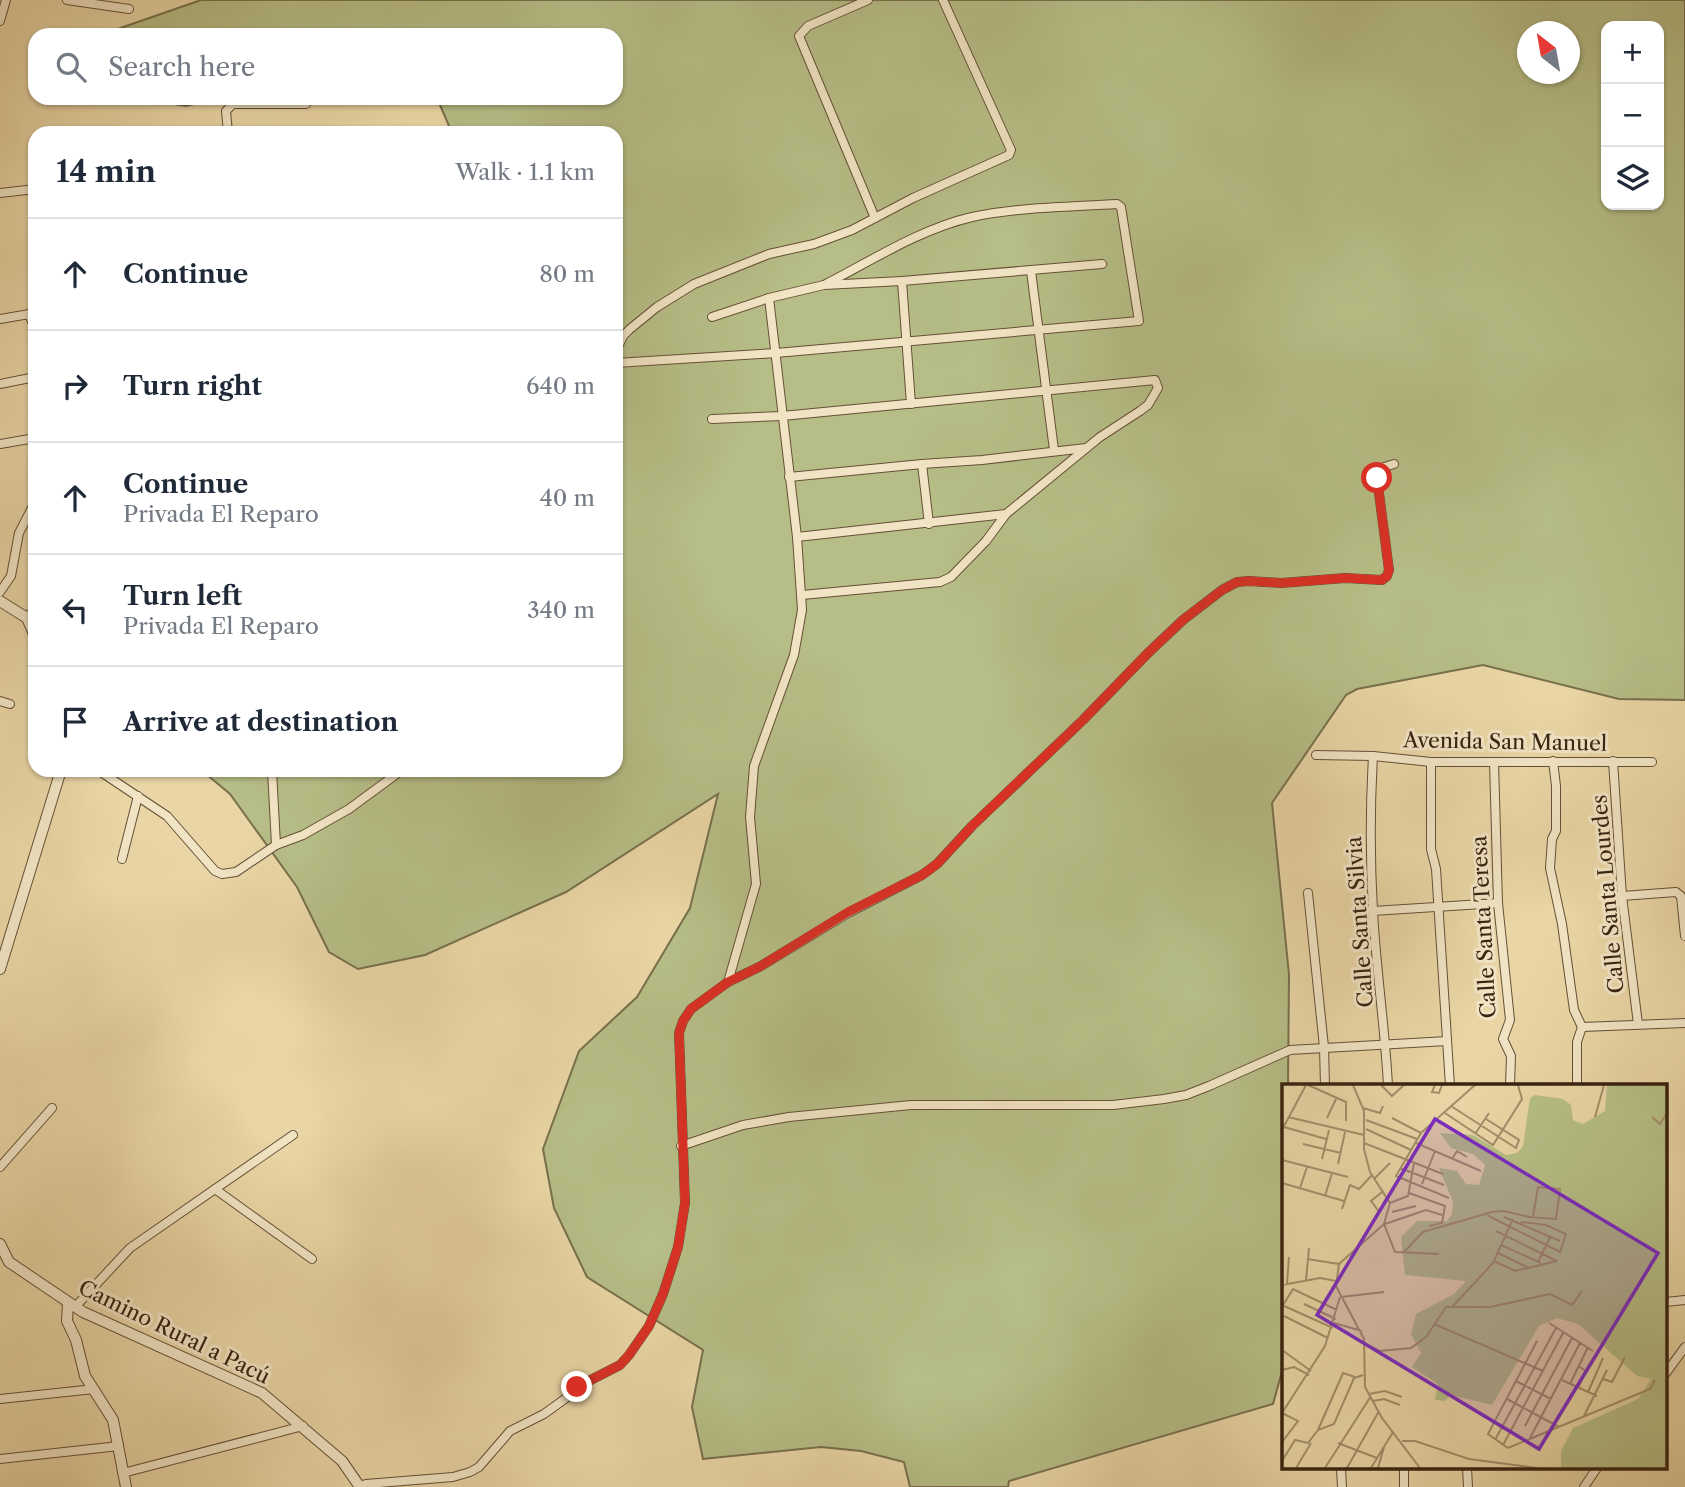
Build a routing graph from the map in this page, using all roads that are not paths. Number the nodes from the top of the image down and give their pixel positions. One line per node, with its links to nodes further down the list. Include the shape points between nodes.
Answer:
1 (6, 0): 6 (street)
2 (67, 0): 5 (street)
3 (868, 0): 11 (street, via 808,26 799,36)
4 (943, 0): 11 (street, via 1011,150 1009,155)
5 (129, 9)
6 (0, 21)
7 (232, 105): 8 (street, via 226,111)
8 (227, 126)
9 (28, 190): 10 (street)
10 (0, 193)
11 (876, 218): 21 (street, via 683,289)
12 (1102, 264): 13 (street)
13 (1031, 271): 14 (street); 20 (street)
14 (902, 282): 15 (street); 22 (street)
15 (824, 285): 16 (street); 20 (street, via 927,233 969,218 1007,211 1121,206 1139,321)
16 (769, 298): 18 (street); 23 (street)
17 (28, 315): 19 (street)
18 (712, 317)
19 (0, 319)
20 (1040, 332): 22 (street); 27 (street)
21 (623, 338)
22 (908, 342): 23 (street); 28 (street)
23 (776, 353): 24 (street); 29 (street)
24 (623, 363)
25 (28, 378): 26 (street)
26 (0, 384)
27 (1047, 391): 28 (street); 33 (street, via 1155,380 1158,388 1148,405); 34 (street)
28 (911, 404): 29 (street)
29 (782, 416): 30 (street); 37 (street)
30 (712, 419)
31 (28, 439): 32 (street)
32 (0, 444)
33 (1087, 448): 34 (street); 38 (street)
34 (1054, 450): 35 (street)
35 (922, 464): 37 (street); 40 (street)
36 (1394, 464): 69 (street, via 1381,468 1377,478 1389,570 1382,580 1249,581 1222,590 1148,653 937,864)
37 (789, 477): 41 (street)
38 (1006, 514): 40 (street); 43 (street, via 986,541 951,577 940,582)
39 (28, 516): 42 (street, via 19,533 11,576)
40 (929, 524): 41 (street)
41 (797, 537): 43 (street)
42 (0, 592)
43 (802, 595): 69 (street, via 794,655 754,766 750,817 756,884)
44 (0, 601): 45 (street)
45 (27, 618)
46 (0, 701): 47 (street)
47 (10, 704)
48 (1316, 755): 49 (street, Avenida San Manuel)
49 (1373, 756): 52 (street, Avenida San Manuel); 66 (street, Calle Santa Silvia)
50 (1553, 761): 51 (street, Avenida San Manuel); 53 (street, Avenida San Manuel); 72 (street, via 1556,831 1550,867 1574,1010)
51 (1613, 761): 54 (street, Avenida San Manuel); 63 (street, Calle Santa Lourdes)
52 (1431, 762): 53 (street, Avenida San Manuel); 65 (street, via 1430,849 1436,869)
53 (1494, 762): 64 (street, Calle Santa Teresa)
54 (1652, 762)
55 (59, 777): 68 (street)
56 (109, 777): 59 (street)
57 (272, 777): 60 (street)
58 (392, 777): 60 (street, via 349,809)
59 (138, 796): 60 (street, via 173,821 219,874 236,872); 61 (street)
60 (276, 845)
61 (122, 859)
62 (1308, 893): 75 (street)
63 (1622, 896): 67 (street, via 1676,892 1681,896); 71 (street, Calle Santa Lourdes)
64 (1498, 903): 65 (street); 79 (street, Calle Santa Teresa, via 1510,1020 1503,1039 1511,1056)
65 (1437, 907): 66 (street); 73 (street)
66 (1373, 911): 74 (street, Calle Santa Silvia)
67 (1685, 936)
68 (0, 969)
69 (728, 982): 83 (street, via 691,1009 679,1033)
70 (1685, 1023): 71 (street)
71 (1638, 1024): 72 (street)
72 (1582, 1027): 80 (street, via 1577,1042)
73 (1447, 1041): 74 (street); 78 (street)
74 (1386, 1043): 75 (street); 77 (street, Calle Santa Silvia)
75 (1324, 1047): 76 (street); 83 (street, via 1290,1050 1186,1095 1164,1099 1113,1105 911,1105 743,1125)
76 (1325, 1084)
77 (1388, 1084)
78 (1450, 1084)
79 (1510, 1084)
80 (1577, 1084)
81 (52, 1108): 84 (street)
82 (293, 1135): 85 (street)
83 (681, 1146): 99 (street, via 685,1203 678,1247 649,1326 620,1365 577,1387 544,1414 510,1432 470,1472)
84 (0, 1167)
85 (215, 1189): 87 (street); 88 (street, via 130,1248)
86 (0, 1244): 88 (street, Camino Rural a Pacú, via 9,1262)
87 (312, 1259)
88 (71, 1305): 91 (street, via 67,1321 85,1376); 93 (street, Camino Rural a Pacú, via 262,1393)
89 (1685, 1348): 90 (street)
90 (1668, 1370)
91 (94, 1389): 92 (street); 94 (street, via 113,1420)
92 (0, 1399)
93 (303, 1426): 97 (street); 99 (street, Camino Rural a Pacú, via 342,1461)
94 (119, 1446): 95 (street); 97 (street)
95 (0, 1459)
96 (1595, 1470): 100 (street)
97 (123, 1473): 98 (street)
98 (126, 1487)
99 (360, 1487)
100 (1584, 1487)

